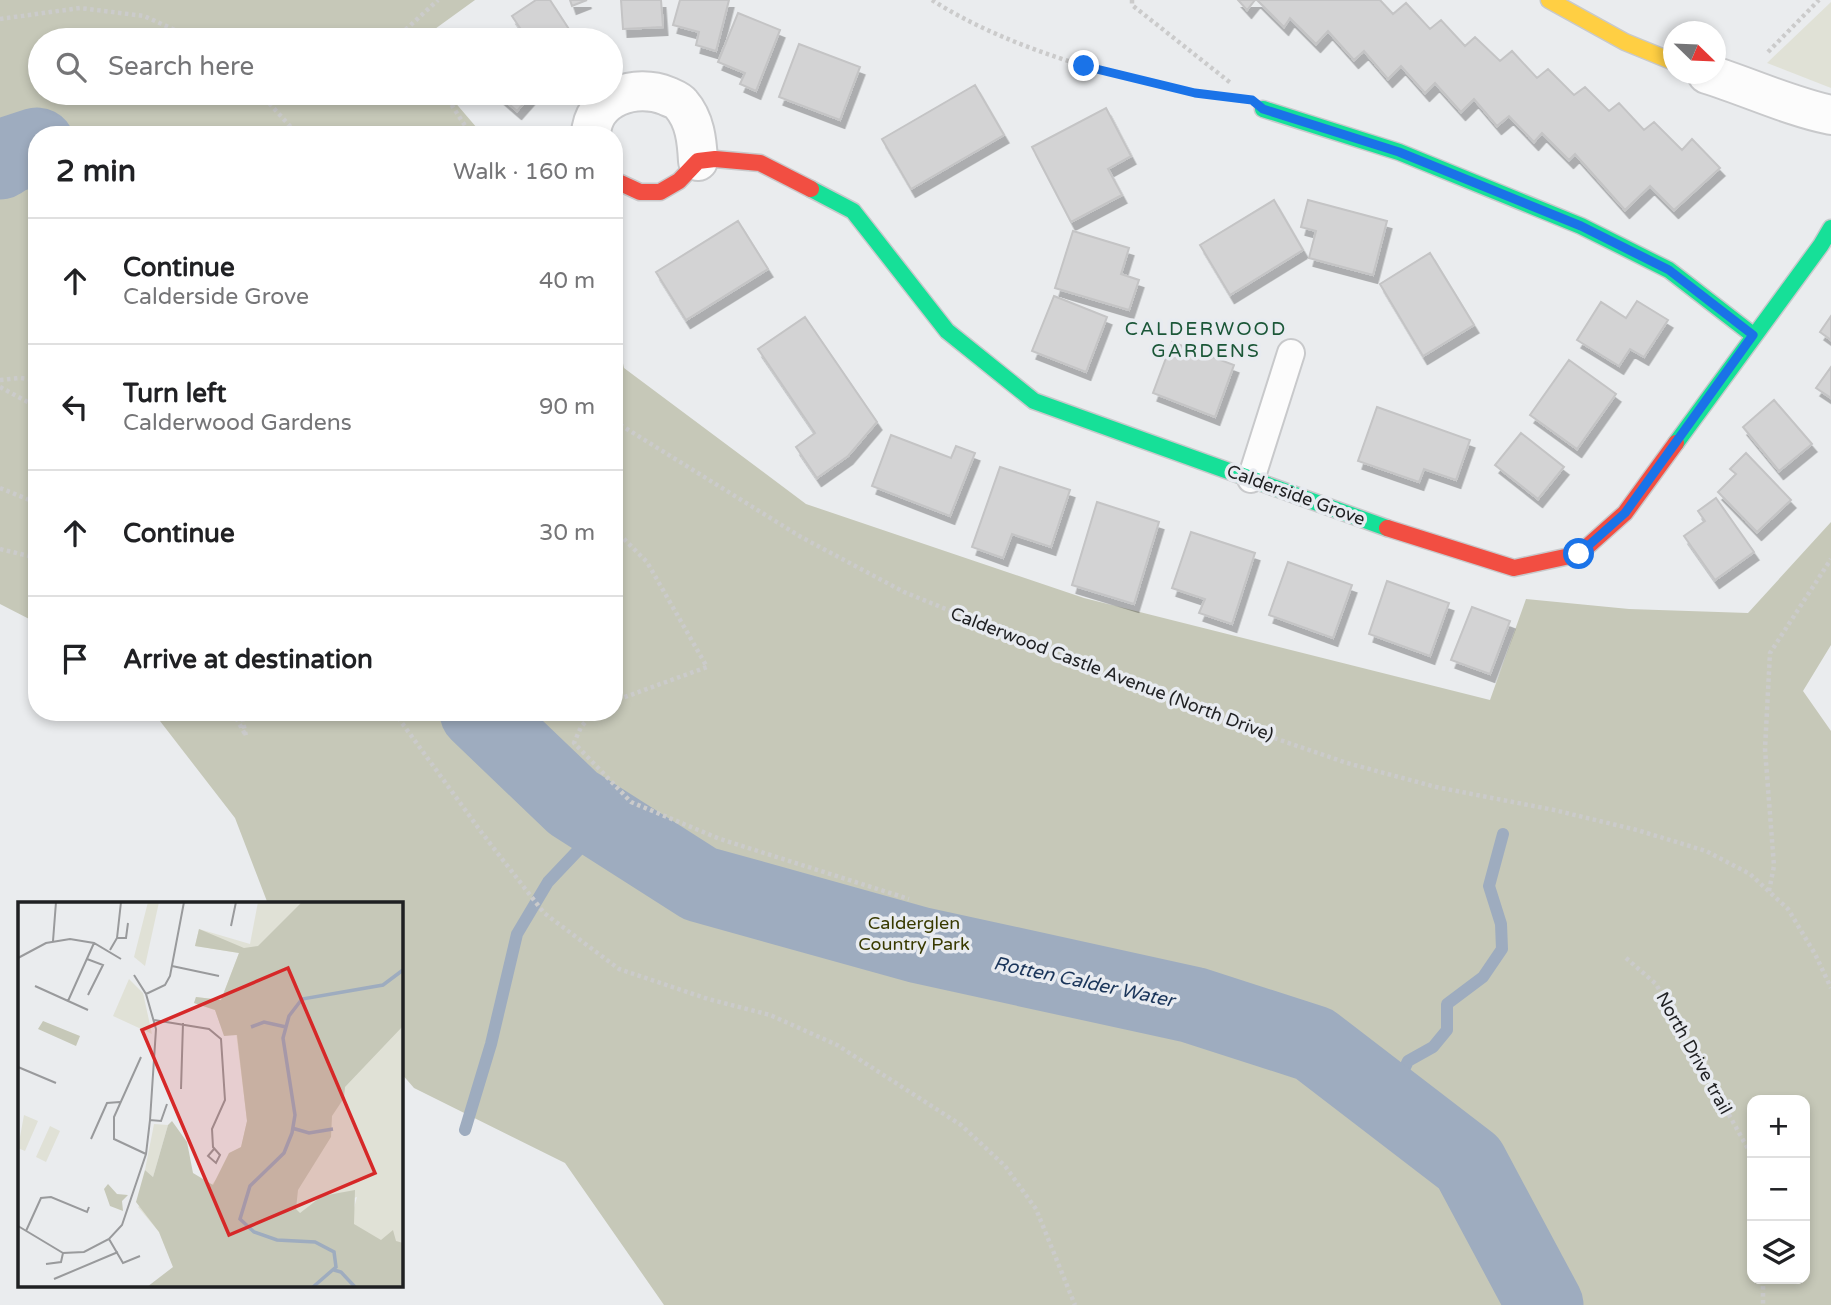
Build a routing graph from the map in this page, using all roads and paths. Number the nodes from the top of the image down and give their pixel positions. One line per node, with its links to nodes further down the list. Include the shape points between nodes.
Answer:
1 (438, 0): 8 (path)
2 (932, 0): 16 (path, via 986,29 1084,66)
3 (1132, 0): 16 (path, via 1132,5)
4 (1549, 0): 9 (street)
5 (1819, 0): 10 (path)
6 (0, 19): 7 (path, via 80,8 144,16)
7 (170, 28)
8 (407, 28)
9 (1663, 57)
10 (1726, 76)
11 (1726, 79): 17 (street, via 1798,108)
12 (623, 93): 21 (street, via 644,90 680,102 697,138)
13 (271, 105): 18 (path)
14 (452, 105): 19 (path)
15 (606, 105): 20 (street)
16 (1257, 105): 24 (street, via 1399,152 1581,226 1669,270)
17 (1831, 115)
18 (290, 126)
19 (465, 126)
20 (594, 126)
21 (698, 161): 22 (street, via 677,184 659,193 635,192); 31 (street, Calderside Grove, via 760,163 853,211 947,331 1034,401)
22 (623, 185)
23 (1831, 228): 24 (street, Calderside Grove)
24 (1753, 335): 31 (street, Calderside Grove, via 1625,513 1579,554 1514,568)
25 (1291, 354): 31 (lane)
26 (28, 379): 27 (path)
27 (0, 380)
28 (0, 387): 29 (path)
29 (28, 402)
30 (623, 427): 43 (path, Calderwood Castle Avenue (North Drive), via 858,568 904,592 1074,662 1204,714 1347,763 1436,787 1614,824 1706,851 1750,874)
31 (1251, 479)
32 (0, 488): 33 (path)
33 (28, 499)
34 (623, 538): 38 (path, via 647,562 706,667)
35 (0, 549): 36 (path)
36 (28, 556)
37 (1831, 559): 43 (path, via 1770,653 1765,749 1773,866)
38 (623, 698)
39 (237, 721): 40 (path, via 246,736)
40 (243, 721)
41 (401, 721): 49 (path, via 544,913 619,969 770,1015 837,1045 961,1125 1005,1166 1036,1209)
42 (586, 721): 44 (path, via 574,743 631,802 720,839)
43 (1769, 891): 46 (path, Calderwood Castle Avenue (North Drive), via 1788,909)
44 (909, 899)
45 (1626, 958): 47 (path, North Drive trail, via 1656,984)
46 (1831, 988)
47 (1747, 1147)
48 (1763, 1284): 50 (path)
49 (1075, 1305)
50 (1763, 1305)

